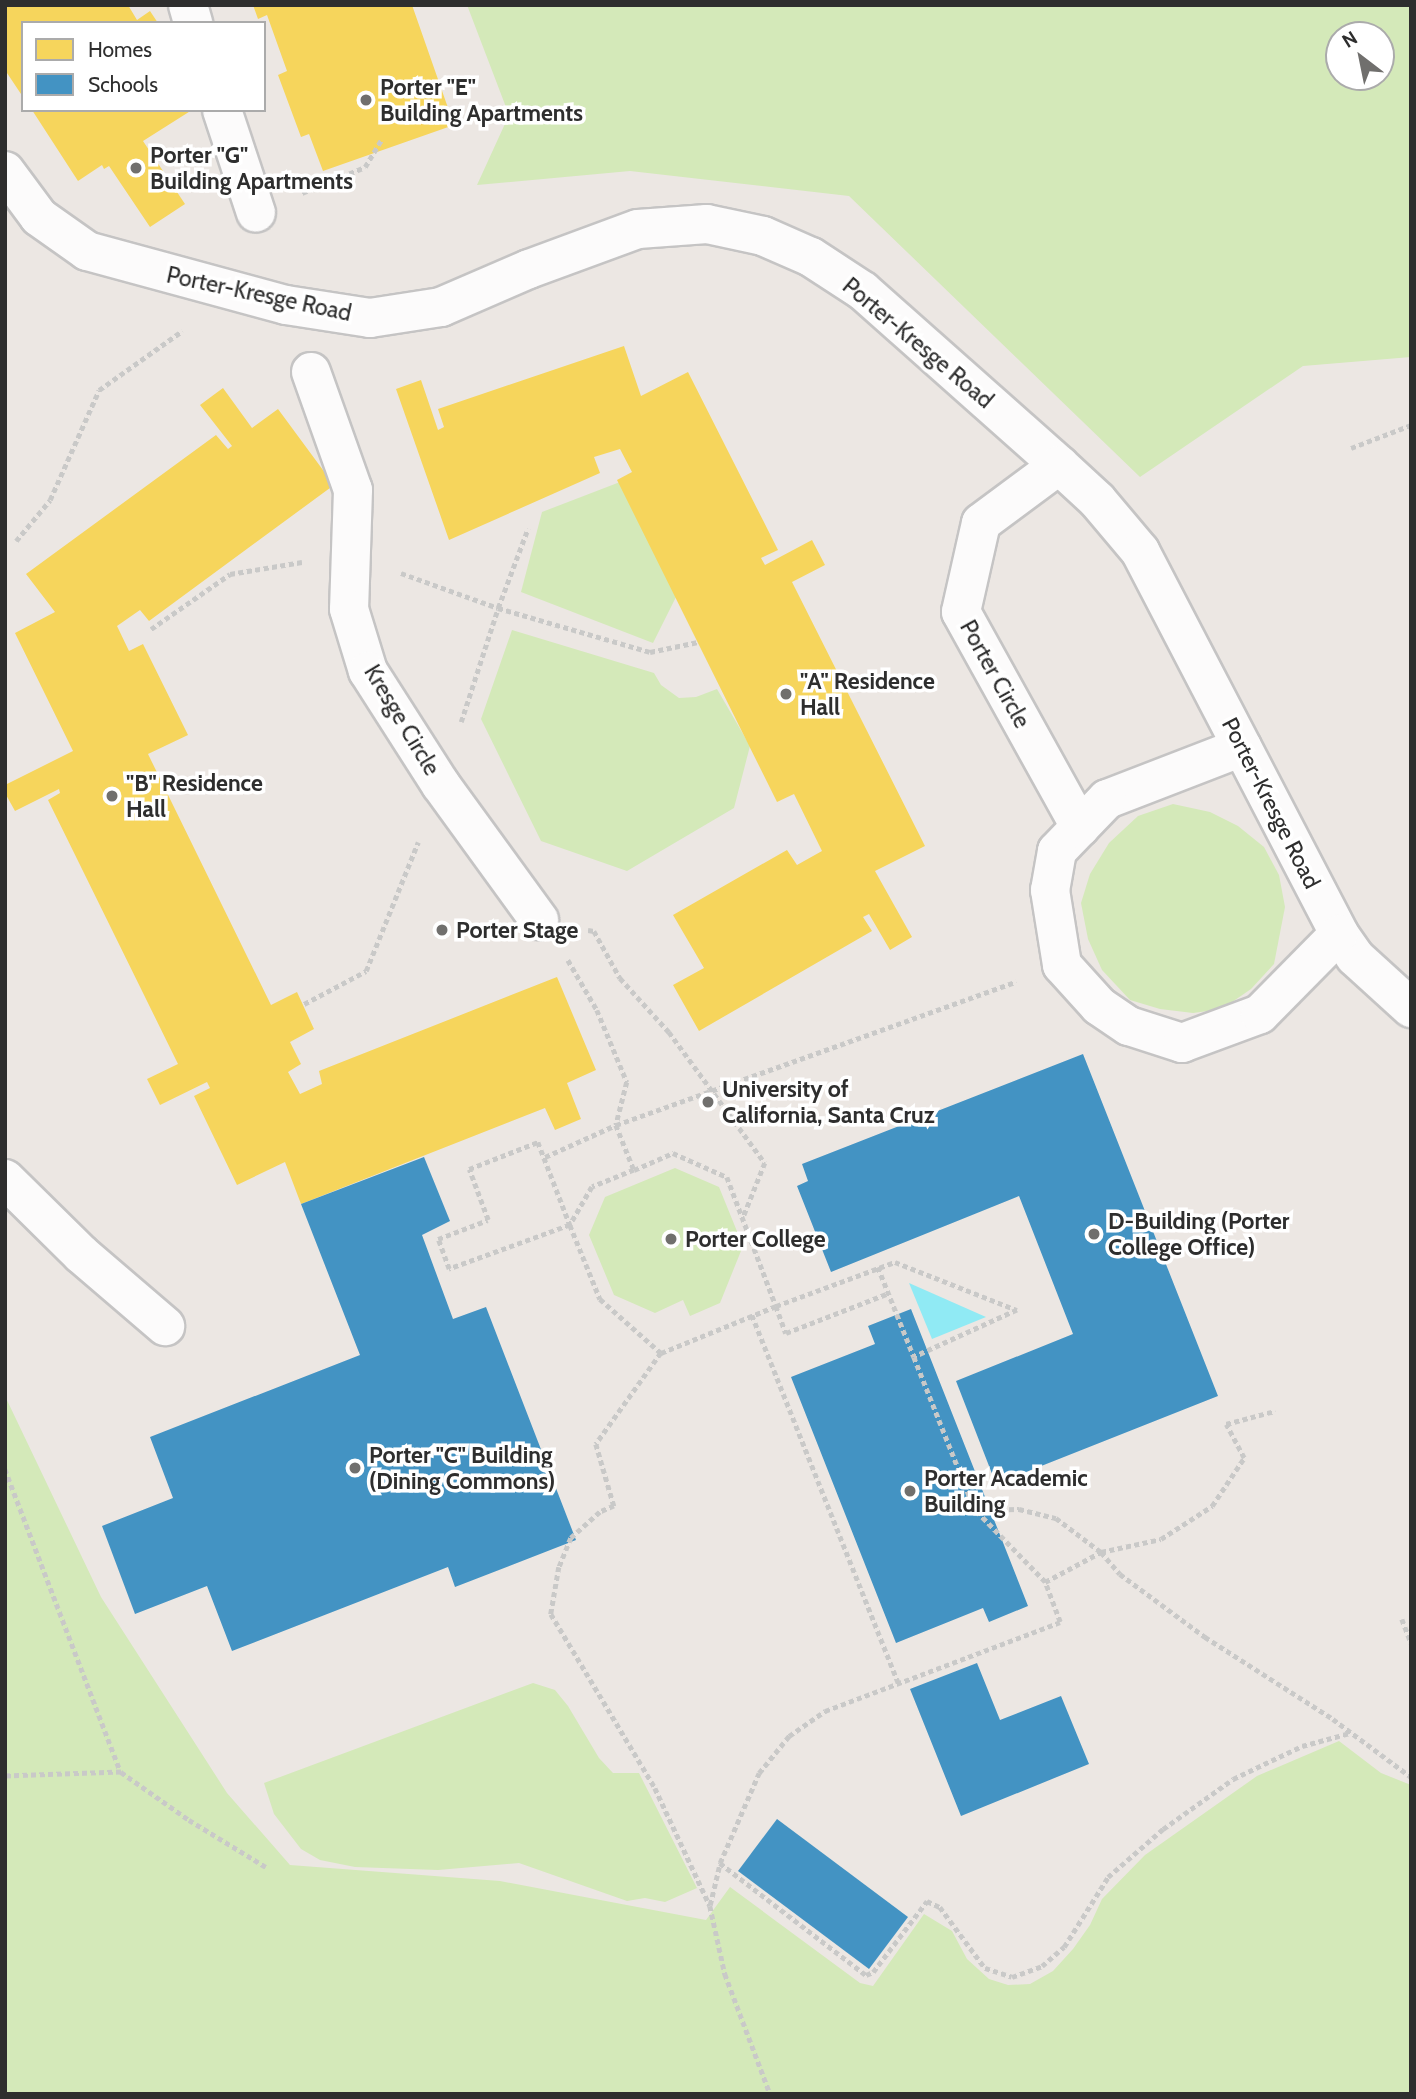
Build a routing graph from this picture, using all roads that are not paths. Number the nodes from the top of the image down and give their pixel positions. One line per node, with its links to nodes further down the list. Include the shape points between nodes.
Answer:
1 (223, 112): 3 (street)
2 (9, 185): 5 (street, Porter-Kresge Road, via 39,217 87,251 286,305 370,318 441,307 638,229 707,224 763,236 810,257 863,291)
3 (256, 213)
4 (311, 372): 8 (street, Kresge Circle, via 353,490 349,609 368,671 433,774)
5 (1059, 465): 6 (street, Porter-Kresge Road, via 1097,500 1140,551); 7 (street, Porter Circle, via 981,523 961,612)
6 (1242, 747): 7 (street, via 1107,799); 9 (street, Porter-Kresge Road)
7 (1080, 827): 9 (street, via 1057,851 1050,890 1062,965 1099,1006 1129,1026 1182,1043 1260,1014)
8 (539, 920)
9 (1339, 934): 10 (street, Porter-Kresge Road, via 1355,957)
10 (1411, 1008)
11 (5, 1179): 12 (street, via 81,1254)
12 (164, 1325)

